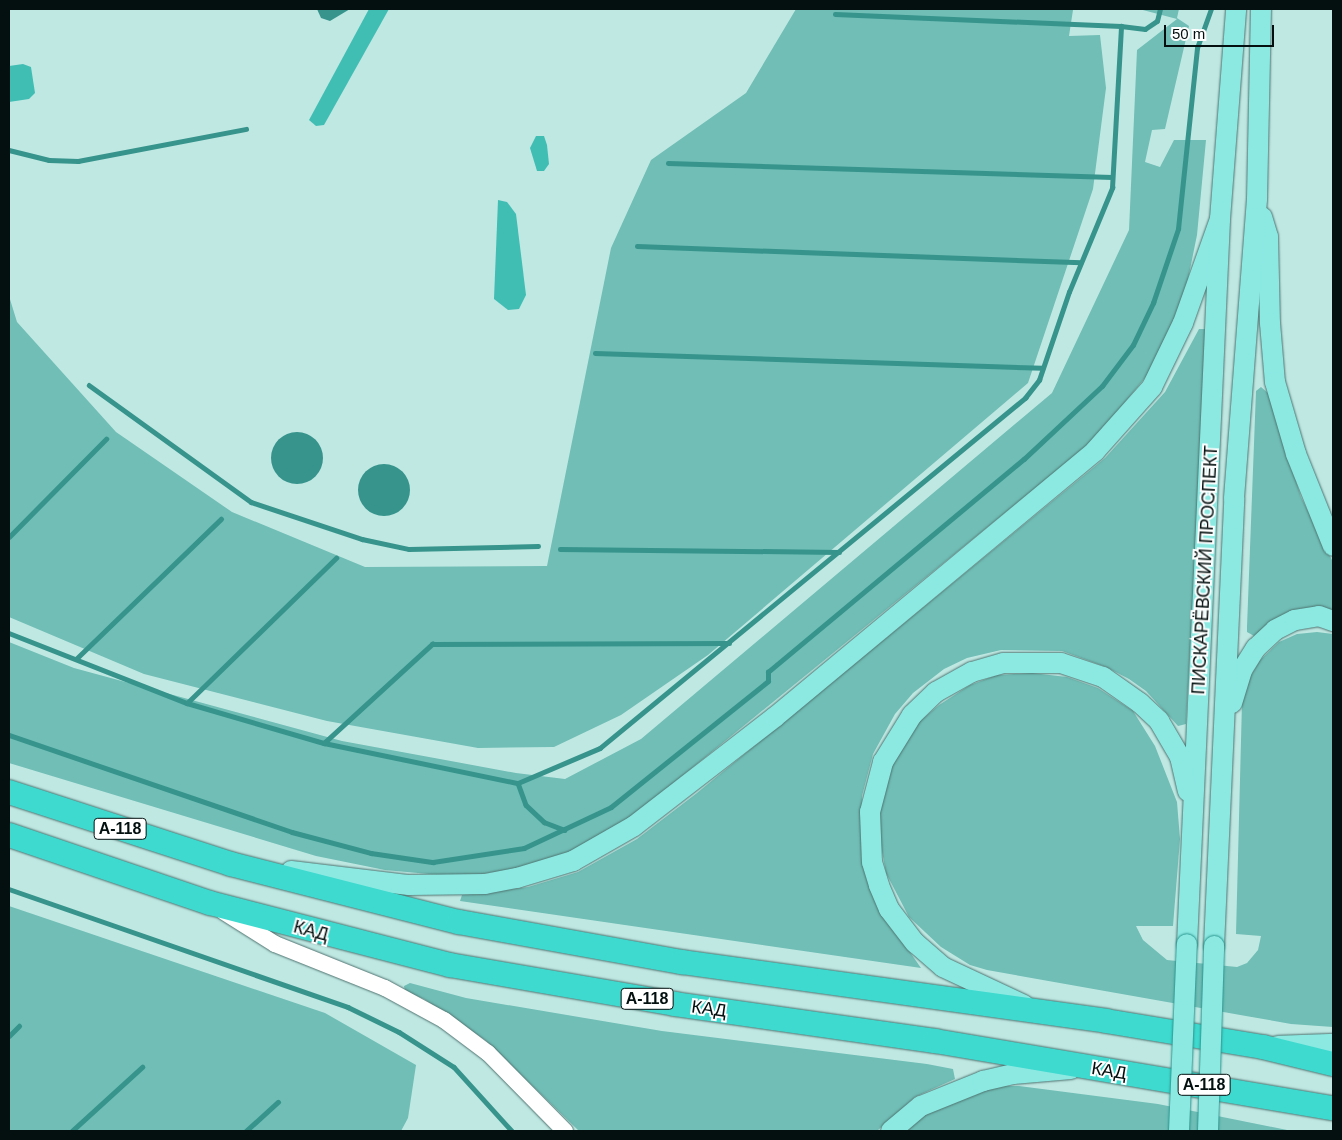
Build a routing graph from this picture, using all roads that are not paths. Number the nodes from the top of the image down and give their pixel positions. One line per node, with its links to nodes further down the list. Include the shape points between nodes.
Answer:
1 (1236, 9): 5 (main road, ПИСКАРЁВСКИЙ ПРОСПЕКТ)
2 (1272, 9): 3 (street)
3 (1261, 17): 4 (main road, ПИСКАРЁВСКИЙ ПРОСПЕКТ)
4 (1258, 199): 6 (main road, via 1268,237 1275,382 1296,454); 8 (main road, ПИСКАРЁВСКИЙ ПРОСПЕКТ, via 1234,498)
5 (1220, 219): 11 (main road, ПИСКАРЁВСКИЙ ПРОСПЕКТ); 12 (main road, via 1184,324 1152,387 1095,451 775,717 634,826 573,861 484,884 409,885)
6 (1333, 546)
7 (1333, 621): 8 (main road, via 1319,616 1296,620 1275,630 1256,648 1242,670)
8 (1223, 732): 23 (main road, ПИСКАРЁВСКИЙ ПРОСПЕКТ, bridge)
9 (9, 792): 12 (highway, А-118)
10 (9, 835): 13 (highway, КАД / А-118)
11 (1192, 841): 14 (main road, via 1188,792 1180,757 1160,722 1140,703 1103,677 1061,663 1004,663 952,681 923,702 905,723 877,779 870,812 872,862 879,885 889,908 915,943 943,967); 22 (main road, ПИСКАРЁВСКИЙ ПРОСПЕКТ, bridge)
12 (232, 864): 14 (highway, А-118, via 459,922 682,962)
13 (210, 903): 18 (highway, КАД / А-118, via 450,965 675,1004 935,1041); 20 (street, via 275,944 385,988 444,1020 488,1054)
14 (1035, 1010): 16 (highway, А-118)
15 (1333, 1044): 16 (main road)
16 (1263, 1047): 17 (highway, А-118)
17 (1333, 1064)
18 (1089, 1068): 19 (highway, КАД / А-118); 21 (main road, via 1013,1074 983,1081 921,1106)
19 (1328, 1108)
20 (566, 1131)
21 (891, 1131)
22 (1179, 1131)
23 (1208, 1131)

